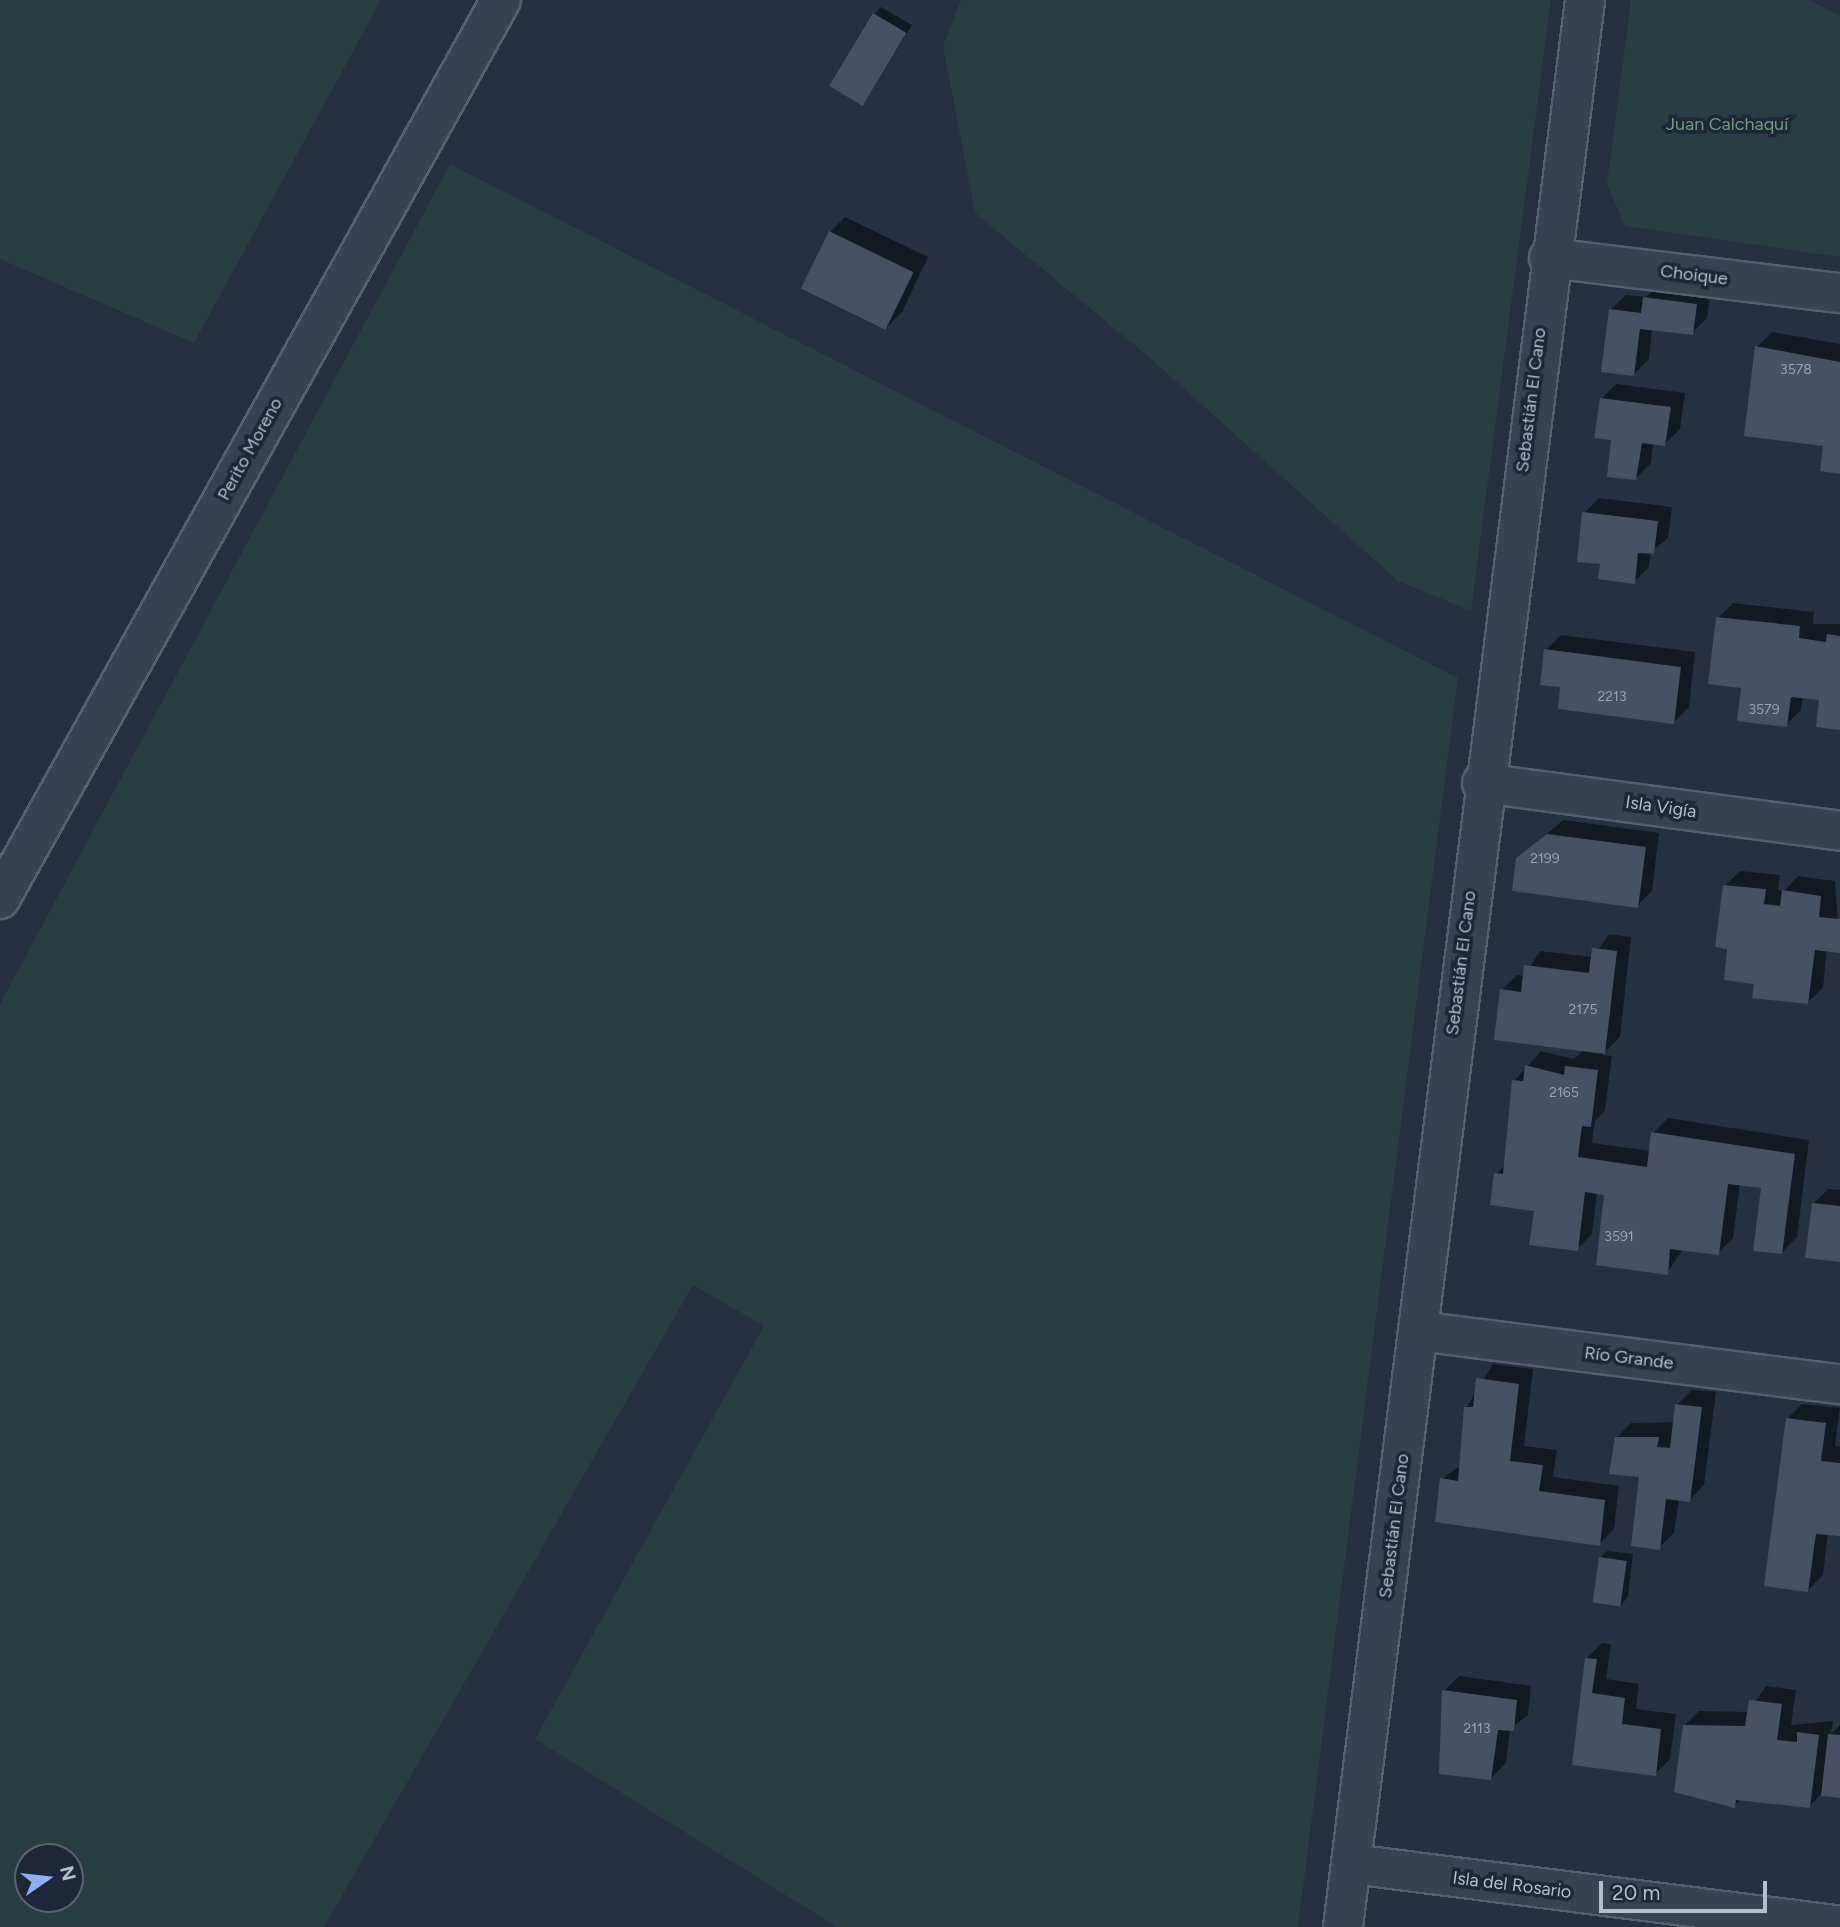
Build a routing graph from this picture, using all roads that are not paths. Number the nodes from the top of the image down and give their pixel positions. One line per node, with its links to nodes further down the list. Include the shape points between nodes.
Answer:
1 (501, 0): 7 (street, Perito Moreno)
2 (1586, 0): 3 (street, Sebastián El Cano)
3 (1549, 258): 4 (street, Choique); 5 (street, Sebastián El Cano)
4 (1840, 293)
5 (1482, 783): 6 (street, Isla Vigía); 8 (street, Sebastián El Cano)
6 (1840, 831)
7 (0, 899)
8 (1418, 1331): 9 (street, Río Grande); 10 (street, Sebastián El Cano)
9 (1840, 1384)
10 (1352, 1864): 11 (street, Isla del Rosario); 12 (street, Sebastián El Cano)
11 (1840, 1926)
12 (1343, 1927)

